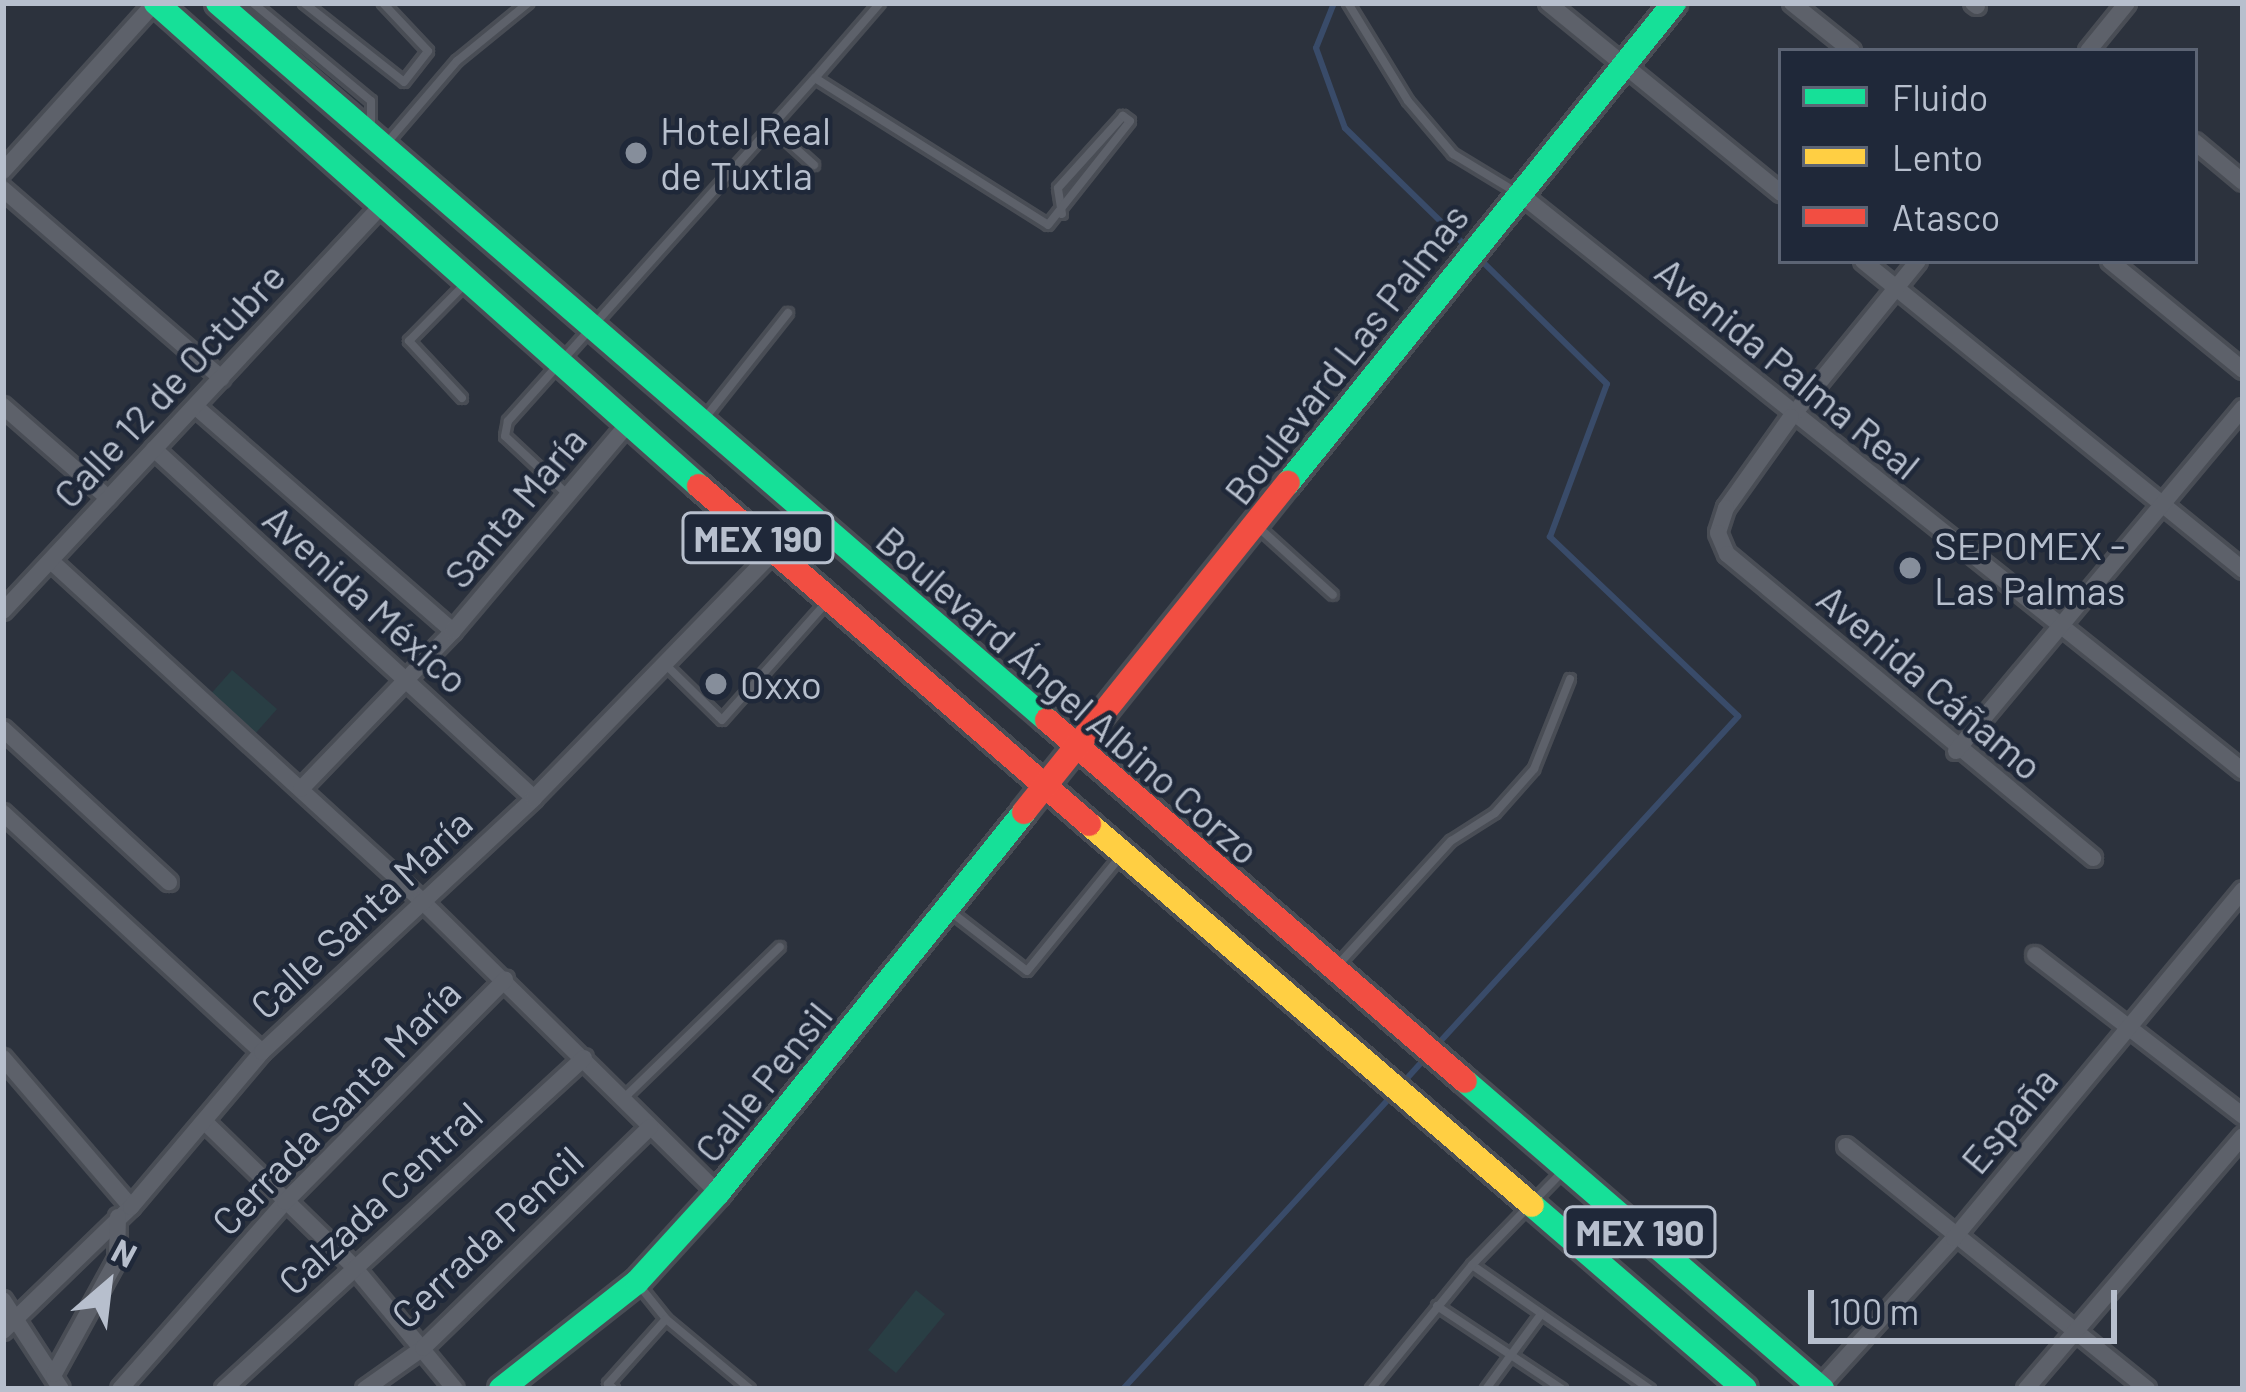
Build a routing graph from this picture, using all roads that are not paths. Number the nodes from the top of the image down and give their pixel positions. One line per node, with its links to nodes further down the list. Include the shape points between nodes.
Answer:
1 (155, 3): 12 (main road, MEX 190); 21 (street)
2 (304, 3): 3 (lane, via 404,82 428,51)
3 (383, 3)
4 (528, 3): 18 (lane)
5 (880, 3): 16 (lane)
6 (1348, 3): 25 (lane, via 1454,154)
7 (1548, 3): 15 (street)
8 (1674, 3): 15 (main road, Boulevard Las Palmas)
9 (1792, 3): 13 (street)
10 (2127, 3): 14 (street)
11 (235, 8): 12 (main road); 18 (main road, Boulevard Ángel Albino Corzo / MEX 190)
12 (208, 48): 26 (main road, MEX 190)
13 (1848, 48)
14 (2090, 48)
15 (1625, 64): 24 (street); 25 (main road, Boulevard Las Palmas)
16 (815, 78): 17 (lane); 27 (lane, via 1037,224)
17 (774, 129): 20 (lane); 34 (lane)
18 (378, 142): 34 (main road, Boulevard Ángel Albino Corzo / MEX 190)
19 (2198, 144): 22 (street)
20 (814, 165)
21 (3, 171)
22 (2243, 182)
23 (3, 189): 37 (street)
24 (1778, 191)
25 (1519, 194): 42 (street, Avenida Palma Real); 49 (main road, Boulevard Las Palmas)
26 (382, 204): 31 (main road, MEX 190); 37 (street, Calle 12 de Octubre)
27 (1062, 214): 27 (lane, via 1058,188 1123,116 1130,121)
28 (1868, 264): 32 (street)
29 (1916, 264): 32 (street)
30 (2114, 264): 36 (street)
31 (469, 281): 35 (main road, MEX 190); 38 (lane, via 409,341)
32 (1896, 288): 42 (street); 48 (street)
33 (788, 313): 44 (lane)
34 (594, 330): 35 (lane); 44 (main road, Boulevard Ángel Albino Corzo / MEX 190)
35 (563, 364): 43 (main road, MEX 190); 46 (lane, via 508,421 505,436)
36 (2243, 370)
37 (221, 378): 40 (street, Calle 12 de Octubre)
38 (462, 398)
39 (3, 406): 47 (street)
40 (196, 407): 45 (street, Calle 12 de Octubre); 57 (street)
41 (2243, 408): 48 (street)
42 (1790, 417): 56 (street, Avenida Palma Real); 62 (street, Avenida Cáñamo, via 1720,520 1727,554)
43 (629, 422): 46 (street, Santa María); 50 (main road, MEX 190)
44 (701, 424): 63 (main road, Boulevard Ángel Albino Corzo / MEX 190)
45 (154, 449): 47 (street, Calle 12 de Octubre); 59 (street, Avenida México)
46 (568, 495): 57 (street, Santa María)
47 (109, 498): 51 (street, Calle 12 de Octubre)
48 (2163, 506): 52 (street); 56 (street)
49 (1257, 526): 53 (lane); 63 (main road, Boulevard Las Palmas)
50 (773, 552): 54 (main road, MEX 190); 58 (street, Calle Santa María)
51 (51, 561): 55 (street, Calle 12 de Octubre); 65 (street)
52 (2243, 570)
53 (1334, 595)
54 (828, 600): 58 (lane, via 722,721); 66 (main road, MEX 190)
55 (6, 603)
56 (2063, 625): 62 (street); 64 (street, Avenida Palma Real)
57 (453, 631): 59 (street, Santa María)
58 (665, 664): 67 (street, Calle Santa María)
59 (409, 680): 65 (street, Santa María); 67 (street, Avenida México)
60 (1570, 680): 77 (lane, via 1534,769 1495,813 1451,842)
61 (3, 729): 71 (street)
62 (1956, 751): 70 (street, Avenida Cáñamo)
63 (1078, 753): 66 (main road, Boulevard Las Palmas); 77 (main road, Boulevard Ángel Albino Corzo / MEX 190)
64 (2243, 771)
65 (301, 789): 73 (street)
66 (1049, 790): 69 (main road, MEX 190); 74 (main road, Calle Pensil)
67 (534, 798): 73 (street, Calle Santa María)
68 (3, 813): 80 (street)
69 (1122, 854): 74 (lane, via 1027,971); 92 (main road, MEX 190)
70 (2093, 858)
71 (170, 882)
72 (2243, 890): 79 (street, España)
73 (421, 900): 78 (street); 80 (street, Calle Santa María)
74 (950, 911): 90 (main road, Calle Pensil)
75 (780, 947): 83 (lane)
76 (2035, 955): 79 (street)
77 (1333, 970): 89 (main road, Boulevard Ángel Albino Corzo / MEX 190)
78 (505, 980): 82 (street); 91 (street, Cerrada Santa María)
79 (2128, 1027): 84 (street); 94 (street, España)
80 (262, 1052): 85 (street, Calle Santa María)
81 (3, 1058): 93 (street)
82 (584, 1058): 83 (street); 96 (street, Calzada Central)
83 (623, 1099): 86 (street)
84 (2243, 1116)
85 (204, 1121): 91 (street); 93 (street, Calle Santa María)
86 (650, 1127): 90 (street); 105 (street, Cerrada Pencil)
87 (2243, 1136): 104 (street)
88 (1846, 1146): 94 (street)
89 (1566, 1168): 92 (lane); 109 (main road, Boulevard Ángel Albino Corzo / MEX 190)
90 (718, 1193): 97 (main road, Calle Pensil)
91 (284, 1202): 96 (street); 110 (street, Cerrada Santa María)
92 (1526, 1204): 95 (lane); 120 (main road, MEX 190)
93 (125, 1212): 101 (street, Calle Santa María); 107 (street, via 117,1260)
94 (1954, 1238): 104 (street); 109 (street, España)
95 (1472, 1265): 99 (lane); 100 (lane)
96 (354, 1267): 105 (street); 111 (street, Calzada Central)
97 (637, 1282): 102 (lane); 108 (main road, Calle Pensil)
98 (3, 1300): 101 (street)
99 (1437, 1306): 106 (lane); 116 (lane)
100 (1541, 1314): 106 (lane); 119 (lane)
101 (17, 1317): 103 (street, Calle Santa María); 107 (street)
102 (666, 1319): 114 (lane, via 608,1384); 115 (lane)
103 (3, 1331)
104 (2074, 1333): 121 (street); 122 (street)
105 (423, 1348): 112 (street, Cerrada Pencil); 113 (street)
106 (1510, 1354): 117 (lane); 118 (lane)
107 (58, 1381)
108 (510, 1387)
109 (1821, 1388)
110 (120, 1389)
111 (224, 1389)
112 (365, 1389)
113 (455, 1389)
114 (614, 1389)
115 (750, 1389)
116 (1370, 1389)
117 (1486, 1389)
118 (1562, 1389)
119 (1650, 1389)
120 (1744, 1389)
121 (2026, 1389)
122 (2146, 1389)

